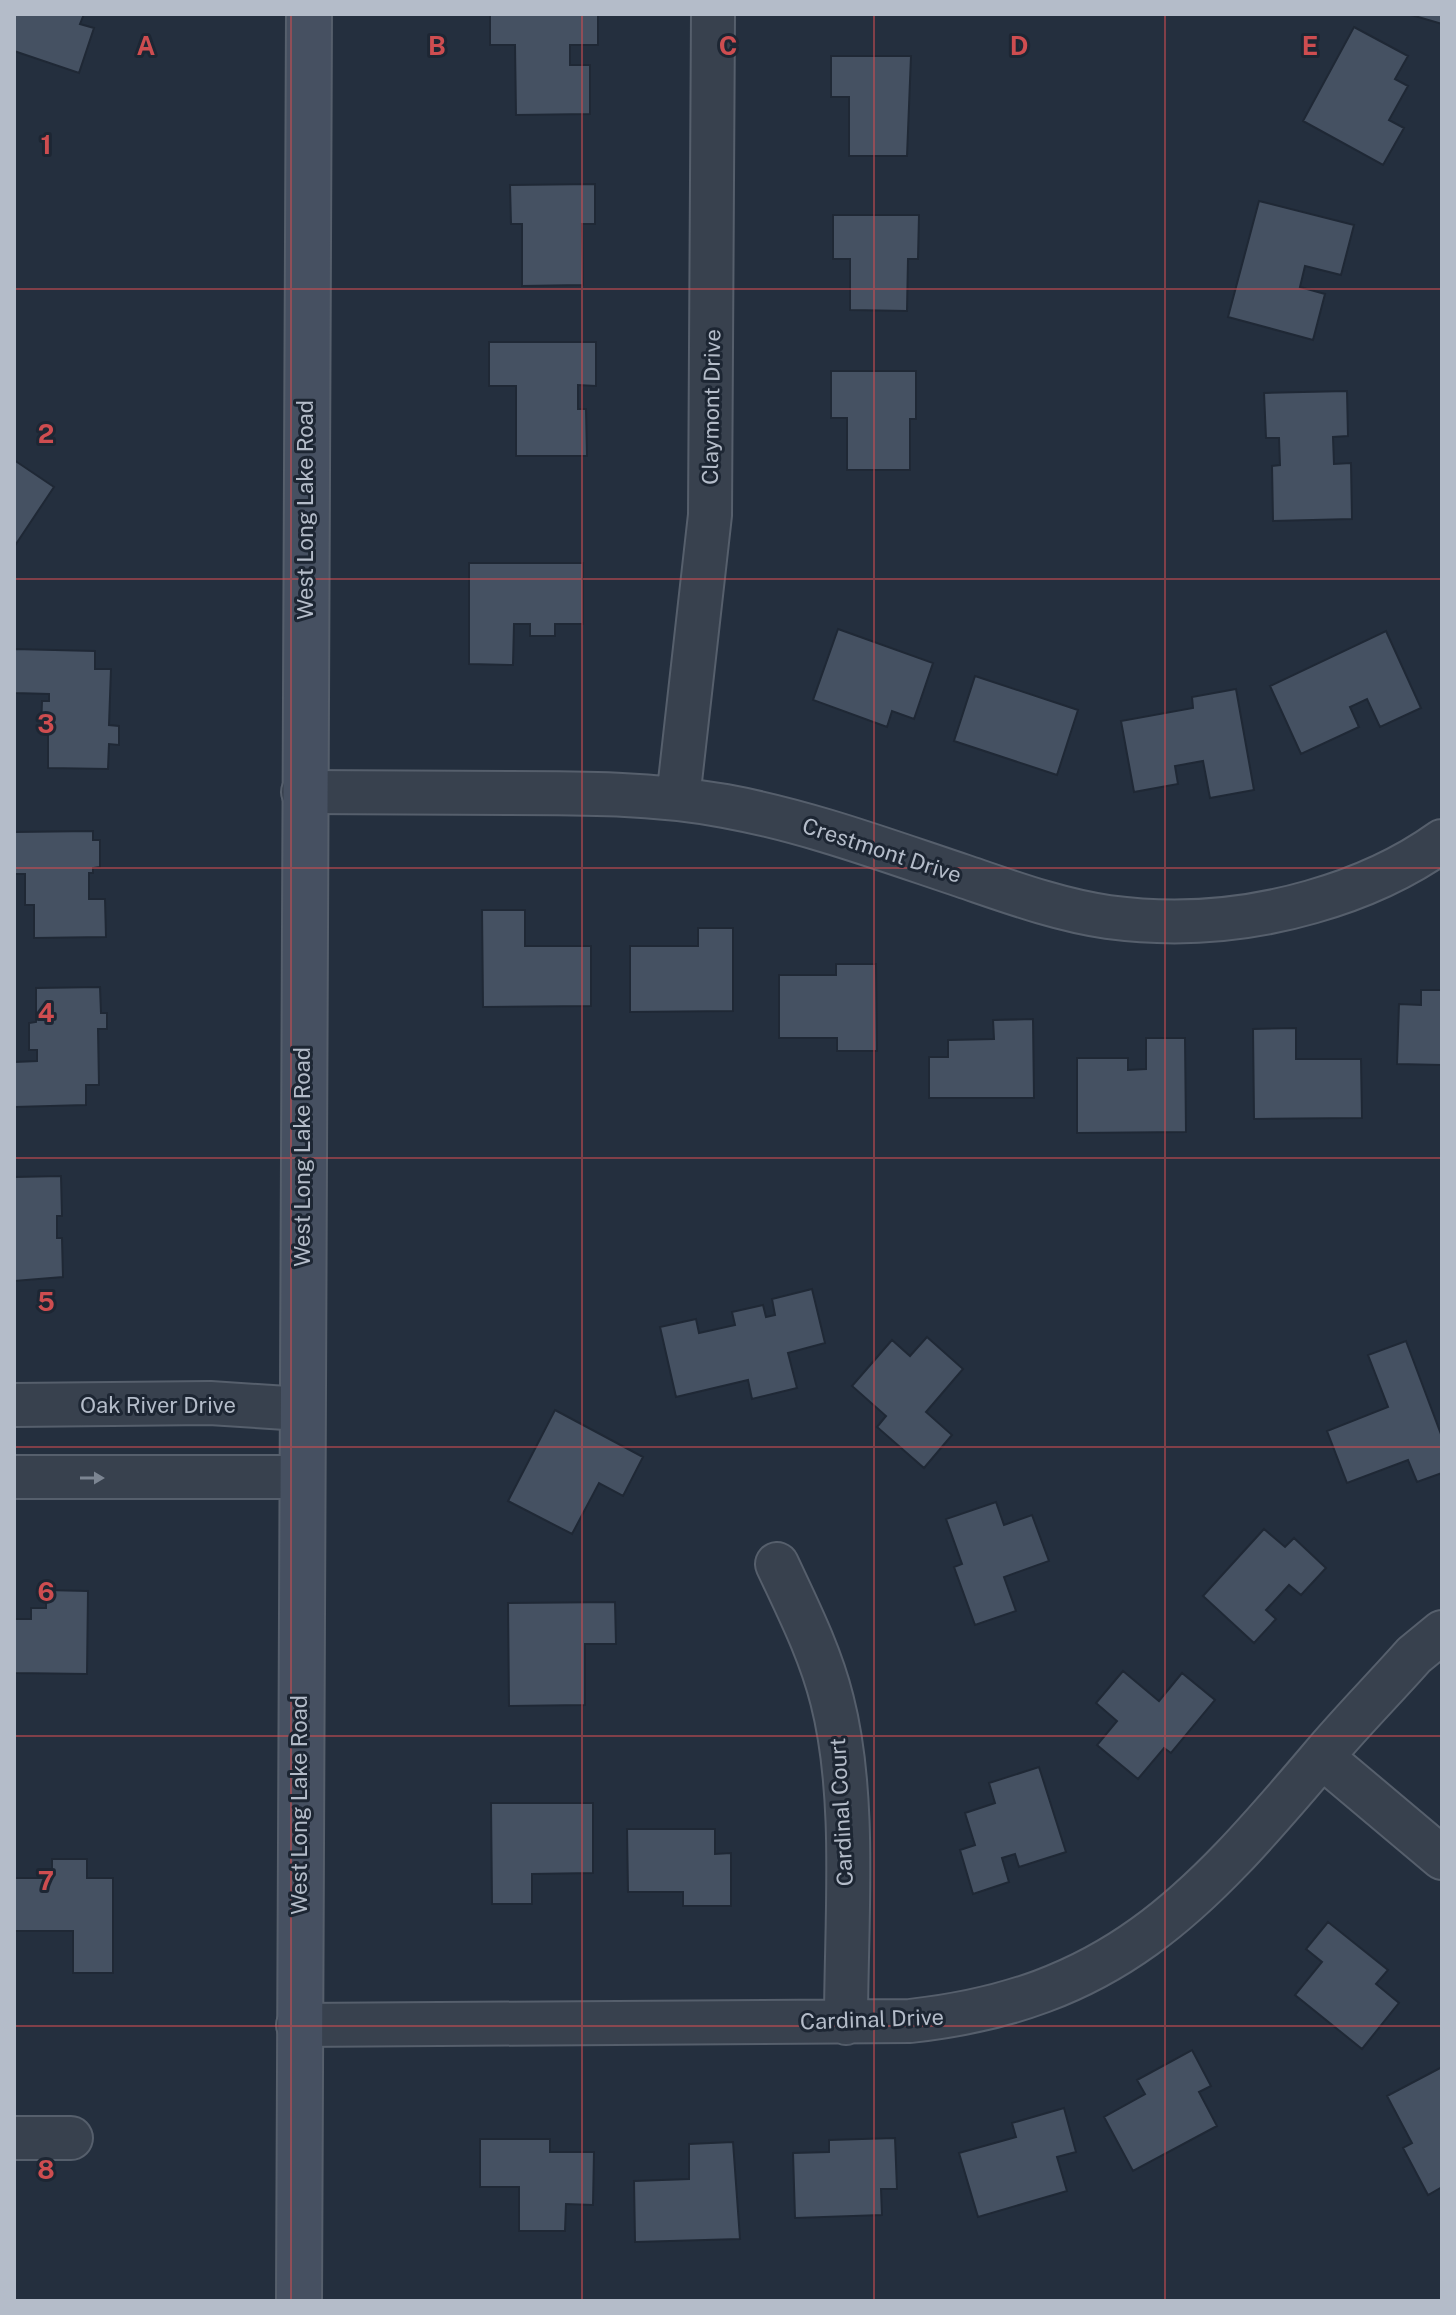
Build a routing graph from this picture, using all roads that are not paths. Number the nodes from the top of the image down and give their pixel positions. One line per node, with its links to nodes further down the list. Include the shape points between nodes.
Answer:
1 (309, 14): 3 (main road, West Long Lake Road)
2 (713, 14): 4 (street, Claymont Drive, via 710,515)
3 (303, 792): 4 (street, Crestmont Drive, via 611,793); 7 (main road, West Long Lake Road)
4 (678, 799): 5 (street, Crestmont Drive, via 840,835 1049,903 1106,917 1164,922 1278,912 1381,877)
5 (1442, 841)
6 (14, 1405): 7 (street, Oak River Drive, via 210,1403)
7 (302, 1409): 9 (main road, West Long Lake Road)
8 (14, 1477): 9 (street, one-way to 9)
9 (301, 1477): 15 (main road, West Long Lake Road)
10 (777, 1564): 14 (street, Cardinal Court, via 821,1660 840,1746 846,1797)
11 (1442, 1632): 12 (street, Cardinal Drive, via 1414,1655)
12 (1322, 1757): 13 (street); 14 (street, Cardinal Drive, via 1210,1885 1094,1969 1047,1990 956,2016)
13 (1442, 1858)
14 (846, 2023): 15 (street, Cardinal Drive)
15 (298, 2025): 18 (main road, West Long Lake Road)
16 (14, 2138): 17 (street)
17 (71, 2138)
18 (299, 2301)

